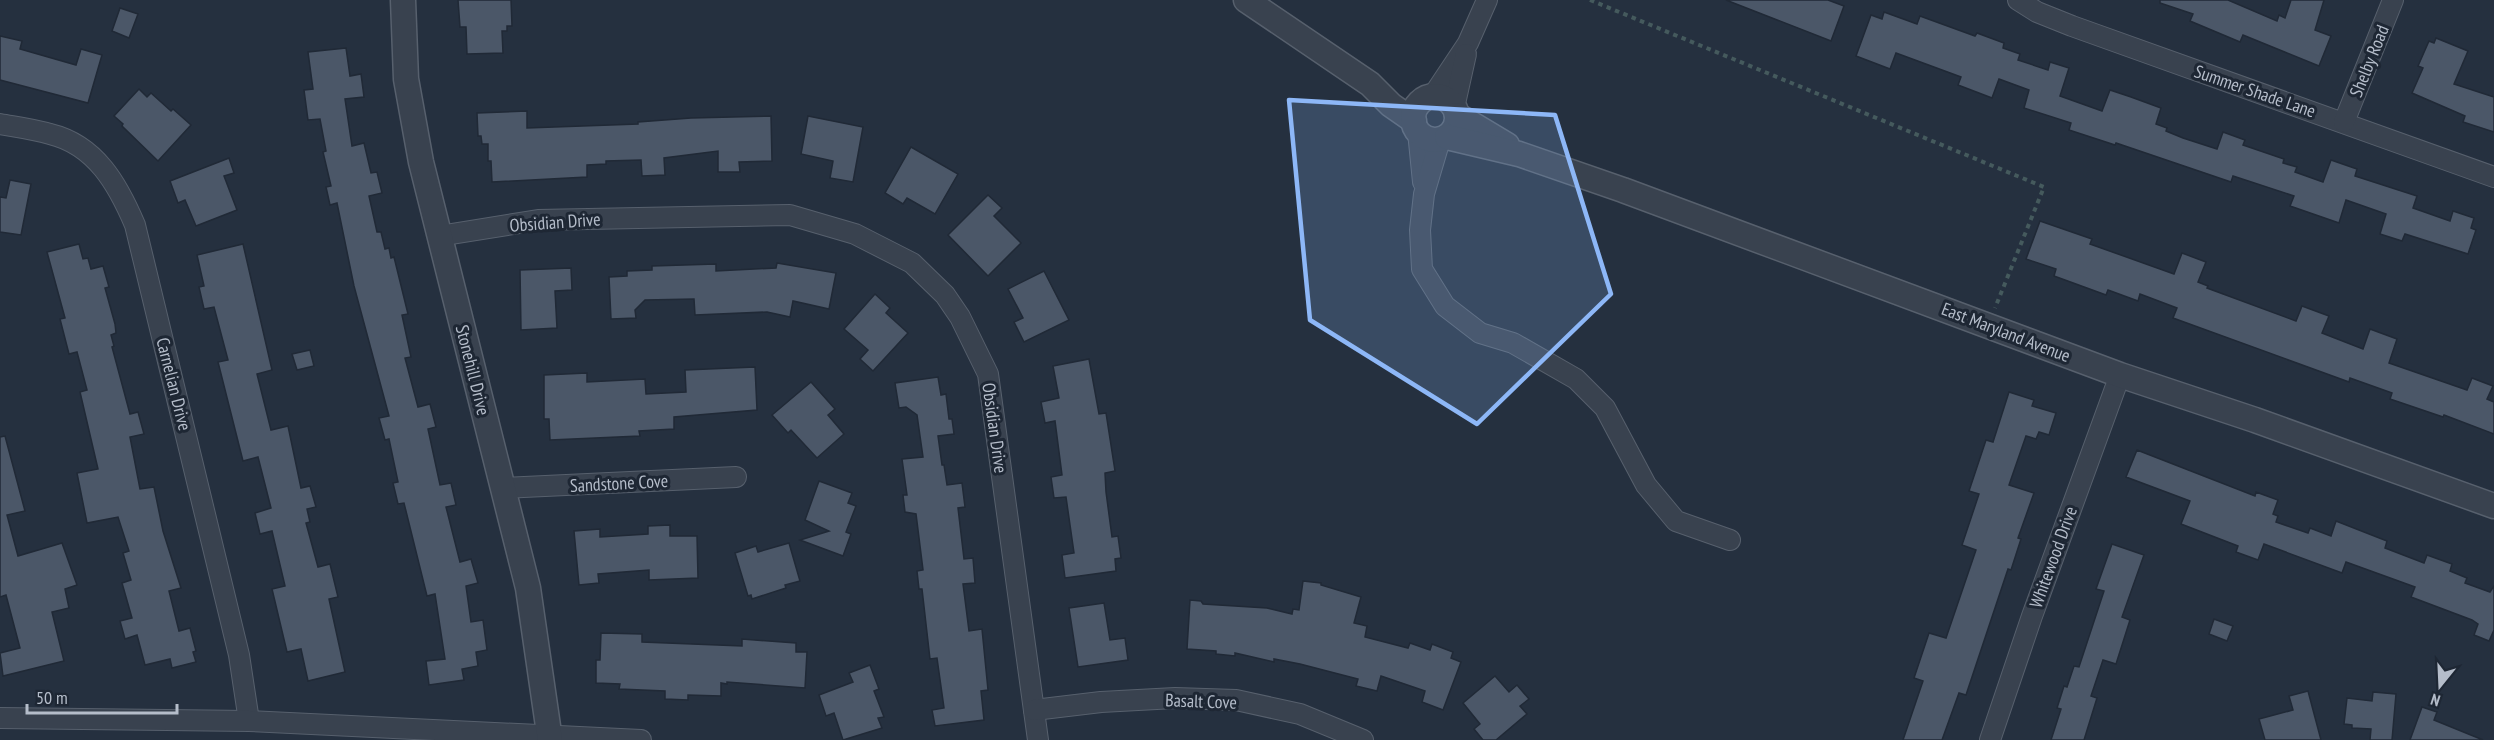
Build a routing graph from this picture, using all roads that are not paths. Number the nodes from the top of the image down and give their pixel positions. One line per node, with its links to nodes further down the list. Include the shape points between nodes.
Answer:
1 (403, 0): 10 (street, Stonehill Drive, via 406,79)
2 (1246, 0): 6 (street, East Maryland Avenue, via 1370,84 1404,92)
3 (1487, 0): 6 (street)
4 (2018, 0): 7 (street, Summer Shade Lane, via 2072,27)
5 (2393, 0): 7 (street, Shelby Road)
6 (1435, 119): 11 (street, East Maryland Avenue, via 1519,154); 15 (street, via 1420,230 1422,269 1445,306 1480,333 1513,343 1576,379 1605,408 1646,485 1676,521)
7 (2344, 122): 9 (street, Summer Shade Lane)
8 (0, 124): 18 (street, Carnelian Drive, via 73,142 108,173 124,198 135,225 239,656)
9 (2494, 177)
10 (439, 236): 13 (street, Stonehill Drive); 16 (street, Obsidian Drive, via 538,220 790,215 855,234 912,263 945,295 988,374)
11 (2120, 375): 14 (street, East Maryland Avenue); 23 (street, Whitewood Drive)
12 (736, 477): 13 (street, Sandstone Cove)
13 (503, 488): 19 (street, Stonehill Drive, via 528,588)
14 (2494, 506)
15 (1730, 540)
16 (1034, 710): 21 (street, Obsidian Drive); 22 (street, Basalt Cove, via 1175,698 1236,700 1300,714)
17 (0, 718): 18 (street)
18 (249, 721): 19 (street)
19 (550, 737): 20 (street)
20 (641, 740)
21 (1038, 740)
22 (1363, 740)
23 (1990, 740)

